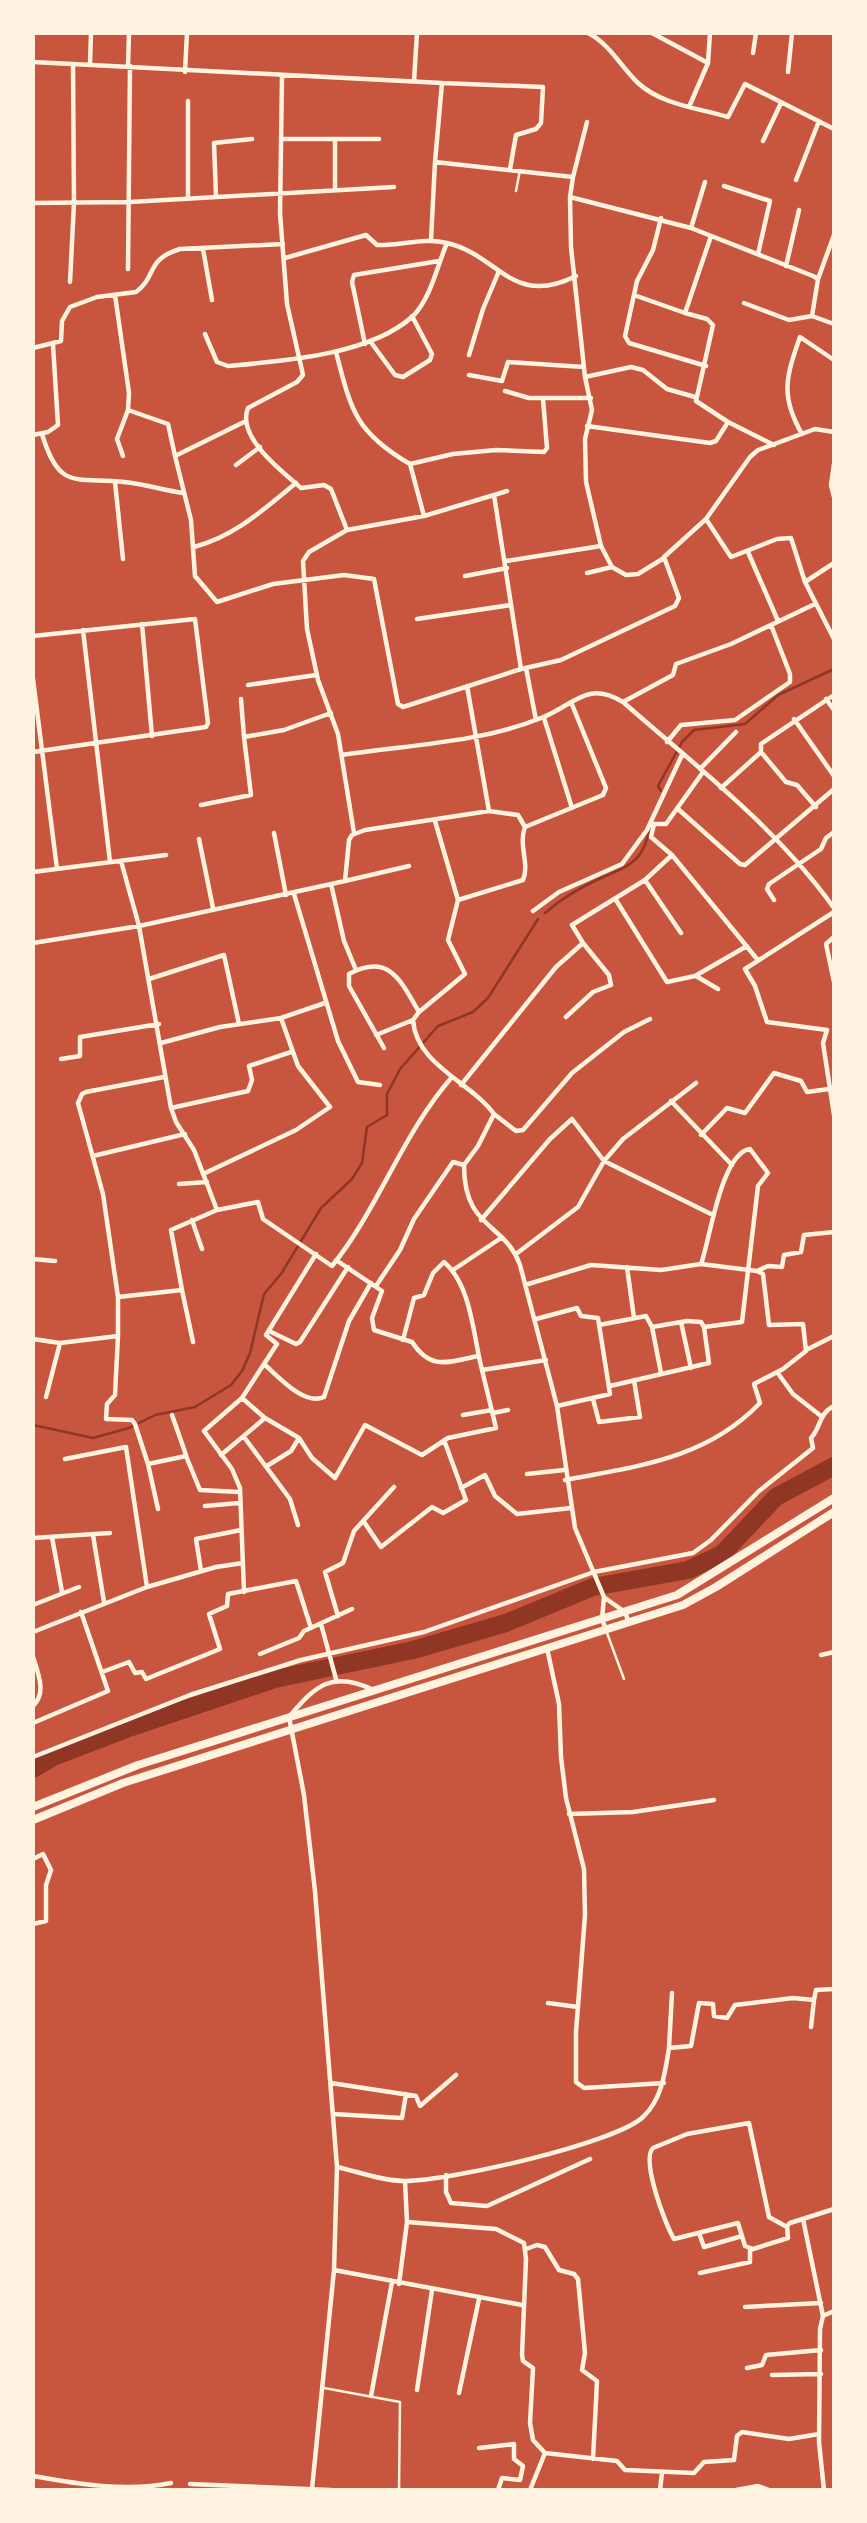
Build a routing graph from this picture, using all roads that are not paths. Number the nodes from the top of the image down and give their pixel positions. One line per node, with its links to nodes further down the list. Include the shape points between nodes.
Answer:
1 (91, 33): 14 (street)
2 (129, 33): 15 (street)
3 (187, 33): 16 (street)
4 (416, 33): 19 (street)
5 (589, 33): 23 (street, via 611,49 644,88)
6 (652, 33): 12 (street)
7 (710, 33): 12 (street)
8 (756, 33): 10 (street)
9 (792, 33): 17 (street)
10 (753, 53)
11 (33, 62): 13 (street)
12 (708, 63): 23 (street)
13 (73, 64): 14 (street); 48 (street)
14 (90, 64): 15 (street)
15 (129, 66): 16 (street); 46 (street)
16 (185, 72): 18 (street)
17 (788, 72)
18 (282, 76): 19 (street); 28 (street)
19 (414, 81): 20 (street)
20 (442, 83): 32 (street); 33 (street, via 541,86 541,123 516,135)
21 (188, 101): 45 (street)
22 (781, 103): 23 (street, via 746,84 730,116); 25 (street); 31 (street)
23 (689, 107)
24 (587, 121): 35 (street)
25 (819, 121): 26 (street); 36 (street)
26 (834, 130)
27 (252, 139): 43 (street, via 214,143)
28 (281, 139): 29 (street); 42 (street)
29 (335, 139): 30 (street); 40 (street)
30 (379, 139)
31 (763, 141)
32 (435, 162): 33 (street); 54 (street)
33 (510, 169): 34 (street)
34 (520, 170): 35 (street); 41 (lane)
35 (573, 177): 44 (street)
36 (796, 180)
37 (705, 182): 51 (street)
38 (724, 186): 58 (street, via 770,201)
39 (394, 187): 40 (street)
40 (335, 190): 42 (street)
41 (516, 191)
42 (282, 192): 43 (street); 56 (street)
43 (216, 196): 45 (street)
44 (570, 197): 50 (street); 64 (street)
45 (188, 199): 46 (street)
46 (130, 202): 48 (street); 62 (street)
47 (33, 203): 48 (street)
48 (74, 203): 66 (street)
49 (799, 210): 61 (street)
50 (661, 219): 51 (street); 68 (street)
51 (691, 228): 53 (street)
52 (834, 234): 65 (street)
53 (711, 236): 58 (street); 71 (street)
54 (431, 240): 55 (street); 59 (street, via 382,245 365,235)
55 (447, 243): 60 (street); 63 (street, via 460,246)
56 (283, 244): 57 (street); 59 (street)
57 (203, 249): 67 (street, via 166,254 152,266 140,290); 69 (street)
58 (758, 254): 61 (street)
59 (285, 258): 81 (street, via 291,330)
60 (439, 261): 72 (street, via 426,296); 76 (street, via 354,275)
61 (786, 266): 65 (street)
62 (128, 269)
63 (499, 271): 64 (street, via 527,285 552,285); 80 (street)
64 (576, 276): 84 (street)
65 (818, 279): 73 (street)
66 (70, 282)
67 (116, 295): 77 (street, via 70,307 62,321 61,341); 91 (street)
68 (634, 295): 71 (street); 83 (street, via 625,330 629,343)
69 (212, 300)
70 (744, 303): 73 (street, via 789,320)
71 (685, 313): 83 (street, via 713,325)
72 (412, 316): 76 (street); 76 (street, via 432,350 430,360 403,377 395,375)
73 (812, 316): 74 (street)
74 (834, 324)
75 (205, 334): 81 (street, via 223,365)
76 (368, 343): 79 (street)
77 (53, 345): 78 (street); 96 (street, via 59,419 55,429)
78 (33, 348)
79 (336, 352): 81 (street); 103 (street, via 354,414 371,436)
80 (469, 355)
81 (301, 356): 92 (street, via 300,380 248,408)
82 (834, 360): 98 (street, via 800,337 788,371 786,401)
83 (706, 366): 88 (street)
84 (583, 367): 85 (street, via 508,362 502,382); 86 (street)
85 (469, 375)
86 (584, 377): 88 (street, via 631,367 643,370 667,389); 89 (street)
87 (505, 391): 90 (street)
88 (695, 397): 93 (street, via 698,404)
89 (591, 398): 90 (street); 94 (street)
90 (543, 399): 103 (street, via 544,452 496,450)
91 (128, 410): 101 (street, via 117,439); 102 (street, via 169,424)
92 (246, 421): 100 (street); 102 (street)
93 (728, 422): 94 (street, via 710,443); 99 (street)
94 (587, 426): 115 (street, via 585,472)
95 (833, 430): 98 (street, via 820,428)
96 (42, 434): 97 (street); 106 (street, via 52,464 64,474 90,482)
97 (33, 435)
98 (802, 435): 99 (street)
99 (774, 445): 113 (street, via 750,457)
100 (260, 447): 105 (street); 107 (street)
101 (123, 456)
102 (175, 456): 109 (street)
103 (410, 464): 112 (street)
104 (834, 464): 111 (street)
105 (236, 465)
106 (115, 482): 109 (street); 119 (street)
107 (296, 483): 114 (street, via 306,489 324,485 331,489); 116 (street, via 237,529)
108 (507, 491): 110 (street)
109 (183, 493): 116 (street)
110 (494, 495): 112 (street); 120 (street)
111 (834, 497)
112 (424, 516): 114 (street)
113 (706, 519): 117 (street, via 731,557); 118 (street)
114 (347, 530): 126 (street, via 305,557)
115 (600, 546): 120 (street); 122 (street)
116 (194, 547): 126 (street, via 195,576 215,602 263,586)
117 (748, 552): 127 (street, via 791,538); 131 (street)
118 (664, 558): 122 (street, via 634,576); 138 (street, via 679,598 675,606 569,656)
119 (123, 559)
120 (506, 561): 123 (street)
121 (834, 562): 127 (street)
122 (612, 567): 124 (street)
123 (507, 568): 125 (street); 129 (street)
124 (587, 573)
125 (464, 576)
126 (303, 582): 139 (street); 142 (street, via 344,575 375,579 399,706)
127 (805, 582): 128 (street)
128 (815, 604): 131 (street); 135 (street)
129 (512, 605): 130 (street); 138 (street)
130 (417, 619)
131 (778, 621): 133 (street)
132 (142, 624): 134 (street); 155 (street); 155 (street, via 196,619 208,723)
133 (771, 625): 147 (street, via 676,664 673,675); 158 (street, via 792,678 732,721 681,725)
134 (83, 630): 136 (street); 157 (street)
135 (832, 630): 137 (street)
136 (33, 636)
137 (834, 639)
138 (523, 668): 142 (street); 152 (street)
139 (316, 675): 141 (street); 149 (street)
140 (33, 679): 159 (street)
141 (248, 685)
142 (467, 686): 154 (street)
143 (834, 695): 145 (street)
144 (241, 699): 156 (street)
145 (826, 699): 148 (street); 151 (street)
146 (571, 702): 147 (street, via 602,692); 150 (street); 170 (street, via 606,788 604,794)
147 (623, 702): 158 (street)
148 (834, 710)
149 (331, 713): 156 (street, via 284,730); 163 (street)
150 (544, 718): 152 (street); 170 (street)
151 (794, 719): 161 (street, via 761,744); 165 (street)
152 (536, 720): 154 (street)
153 (736, 732): 164 (street)
154 (476, 735): 163 (street); 172 (street)
155 (152, 736): 157 (street)
156 (244, 737): 168 (street, via 251,794)
157 (96, 743): 159 (street); 183 (street)
158 (669, 745): 162 (street)
159 (42, 751): 160 (street); 186 (street)
160 (33, 752)
161 (761, 752): 166 (street); 169 (street, via 786,782 797,785)
162 (680, 754): 164 (street); 198 (street, via 647,830 622,864 559,892)
163 (342, 755): 177 (street)
164 (702, 770): 166 (street); 171 (street)
165 (834, 776)
166 (721, 788): 179 (street)
167 (834, 789): 169 (street)
168 (201, 805)
169 (816, 807): 179 (street)
170 (572, 808): 174 (street)
171 (678, 809): 179 (street, via 740,864 748,863); 181 (street, via 665,825 653,825 650,833)
172 (489, 811): 173 (street); 174 (street, via 518,815)
173 (435, 821): 177 (street); 193 (street)
174 (525, 828): 193 (street, via 520,842 523,880)
175 (834, 832): 184 (street, via 821,849)
176 (274, 833): 192 (street)
177 (354, 834): 189 (street, via 346,847)
178 (200, 839): 196 (street)
179 (777, 840): 184 (street)
180 (166, 855): 182 (street)
181 (673, 855): 188 (street); 204 (street)
182 (121, 861): 183 (street); 199 (street)
183 (110, 862): 186 (street)
184 (799, 864): 195 (street, via 768,886); 197 (street)
185 (410, 866): 189 (street)
186 (57, 869): 187 (street)
187 (33, 872)
188 (645, 880): 194 (street); 200 (street)
189 (345, 881): 190 (street)
190 (331, 884): 191 (street); 206 (street)
191 (294, 894): 192 (street); 211 (street)
192 (286, 895): 196 (street)
193 (458, 900): 212 (street, via 447,937 465,974)
194 (615, 900): 203 (street, via 572,925); 207 (street, via 665,981)
195 (774, 900)
196 (213, 908): 199 (street)
197 (834, 910): 205 (street)
198 (533, 911)
199 (139, 926): 202 (street); 208 (street)
200 (681, 933)
201 (834, 937): 209 (street, via 826,944)
202 (33, 943)
203 (583, 943): 213 (street, via 611,985 585,998); 230 (street, via 556,967)
204 (747, 946): 205 (street); 207 (street)
205 (757, 958): 220 (street, via 745,969 767,1022)
206 (356, 970): 212 (street, via 390,969); 221 (street, via 349,974 349,986)
207 (695, 976): 210 (street)
208 (149, 979): 217 (street); 218 (street, via 224,955)
209 (834, 982)
210 (718, 989)
211 (326, 1003): 214 (street); 229 (street, via 356,1079 361,1084)
212 (419, 1012): 216 (street)
213 (566, 1017)
214 (281, 1018): 218 (street); 224 (street)
215 (650, 1019): 234 (street, via 572,1073 523,1130 516,1131)
216 (414, 1020): 221 (street); 227 (street, via 418,1039)
217 (159, 1024): 222 (street); 225 (street, via 80,1037 80,1056)
218 (239, 1024): 222 (street)
219 (834, 1027): 220 (street)
220 (827, 1030): 231 (street, via 823,1043)
221 (376, 1035): 223 (street)
222 (161, 1042): 226 (street)
223 (384, 1048)
224 (291, 1052): 233 (street, via 249,1066 253,1080 248,1091); 242 (street, via 330,1107 262,1148)
225 (61, 1059)
226 (164, 1077): 233 (street); 238 (street, via 82,1094 78,1104)
227 (452, 1077): 230 (street); 255 (street, via 418,1123)
228 (696, 1083): 232 (street)
229 (380, 1085)
230 (461, 1085): 234 (street)
231 (829, 1089): 235 (street); 237 (street, via 807,1092 801,1081 774,1073 746,1113 727,1108)
232 (671, 1101): 237 (street); 239 (street, via 622,1139)
233 (171, 1108): 236 (street)
234 (494, 1114): 240 (street)
235 (834, 1115)
236 (185, 1133): 238 (street); 242 (street)
237 (701, 1135): 241 (street)
238 (93, 1156): 266 (street)
239 (604, 1161): 246 (street); 248 (street, via 570,1120); 253 (street, via 582,1203)
240 (464, 1165): 248 (street, via 469,1202); 264 (street, via 453,1162 438,1182)
241 (732, 1165): 246 (street); 261 (street, via 750,1149 768,1172 758,1186)
242 (203, 1174): 243 (street)
243 (206, 1182): 244 (street); 245 (street)
244 (179, 1184)
245 (217, 1210): 247 (street); 252 (street, via 256,1201 263,1219)
246 (713, 1215): 257 (street)
247 (192, 1220): 251 (street); 265 (street, via 171,1230)
248 (481, 1220): 250 (street)
249 (834, 1232): 262 (street, via 804,1235 801,1252 783,1255 782,1268 768,1266)
250 (501, 1238): 253 (street); 260 (street)
251 (202, 1250)
252 (316, 1254): 255 (street, via 331,1266); 273 (street)
253 (516, 1254): 263 (street)
254 (33, 1259): 256 (street)
255 (337, 1260): 259 (street)
256 (55, 1261)
257 (701, 1264): 258 (street, via 662,1270); 261 (street)
258 (627, 1267): 263 (street, via 579,1267); 267 (street)
259 (348, 1268): 264 (street); 273 (street, via 300,1342)
260 (453, 1270): 277 (street, via 442,1262 424,1295 414,1297); 281 (street)
261 (748, 1270): 262 (street); 272 (street, via 742,1322)
262 (757, 1271): 280 (street, via 763,1274 769,1325 803,1324)
263 (525, 1285): 268 (street)
264 (376, 1286): 277 (street, via 373,1328); 283 (street, via 349,1321 324,1397 306,1398)
265 (182, 1290): 266 (street); 278 (street)
266 (118, 1297): 274 (street)
267 (634, 1318): 270 (street); 271 (street, via 646,1316)
268 (536, 1319): 270 (street, via 577,1308 581,1316 597,1316); 282 (street)
269 (681, 1322): 271 (street); 272 (street, via 699,1322); 284 (street)
270 (599, 1325): 289 (street)
271 (652, 1327): 287 (street)
272 (705, 1327): 284 (street, via 710,1362)
273 (269, 1331): 283 (street, via 267,1337 277,1344)
274 (118, 1336): 279 (street); 307 (street, via 115,1395 107,1404 106,1418 132,1420)
275 (834, 1336): 280 (street)
276 (33, 1339): 279 (street)
277 (403, 1340): 281 (street, via 437,1362)
278 (193, 1342)
279 (60, 1343): 290 (street)
280 (806, 1350): 286 (street)
281 (478, 1356): 285 (street)
282 (546, 1360): 285 (street); 293 (street)
283 (264, 1364): 291 (street)
284 (691, 1368): 287 (street)
285 (482, 1370): 296 (street)
286 (777, 1372): 299 (street, via 793,1394); 311 (street, via 752,1386 760,1403 722,1436 674,1458)
287 (661, 1373): 288 (street)
288 (634, 1380): 289 (street); 292 (street, via 640,1417 599,1422)
289 (610, 1386): 292 (street, via 610,1395)
290 (46, 1397)
291 (242, 1398): 300 (street); 304 (street, via 204,1433)
292 (593, 1399): 293 (street)
293 (557, 1406): 309 (street)
294 (834, 1406): 299 (street)
295 (508, 1410): 296 (street)
296 (492, 1411): 298 (street); 303 (street, via 496,1429)
297 (172, 1415): 305 (street)
298 (463, 1415)
299 (821, 1416): 330 (street, via 811,1438 813,1448 759,1491 702,1548 665,1561)
300 (265, 1418): 301 (street); 302 (street)
301 (244, 1437): 304 (street); 308 (street)
302 (299, 1438): 303 (street, via 312,1458 335,1478 365,1425 422,1455); 308 (street, via 291,1451)
303 (444, 1440): 313 (street)
304 (221, 1455): 314 (street, via 232,1469)
305 (186, 1456): 307 (street); 314 (street, via 200,1490)
306 (65, 1459): 332 (street, via 126,1447)
307 (148, 1464): 319 (street)
308 (267, 1466): 322 (street, via 290,1499)
309 (564, 1470): 310 (street); 311 (street)
310 (527, 1474)
311 (565, 1480): 318 (street)
312 (394, 1488): 321 (street)
313 (461, 1489): 318 (street, via 485,1476 495,1496 517,1514); 321 (street, via 466,1500 443,1513 432,1507 381,1547)
314 (239, 1492): 316 (street)
315 (834, 1498): 340 (highway, via 688,1589)
316 (239, 1503): 317 (street); 323 (street)
317 (205, 1506)
318 (571, 1508): 330 (street)
319 (158, 1509)
320 (834, 1512): 343 (highway, via 691,1601)
321 (364, 1522): 341 (street, via 354,1531 342,1563 325,1573)
322 (298, 1525)
323 (241, 1530): 328 (street); 329 (street, via 196,1539)
324 (110, 1533): 325 (street)
325 (93, 1535): 326 (street); 336 (street)
326 (52, 1537): 327 (street); 333 (street)
327 (33, 1538)
328 (243, 1563): 329 (street); 334 (street)
329 (201, 1571): 332 (street)
330 (593, 1572): 335 (street); 351 (street, via 424,1632)
331 (79, 1587): 333 (street)
332 (147, 1587): 336 (street)
333 (62, 1592): 337 (street)
334 (244, 1592): 345 (street, via 296,1581); 354 (street, via 227,1594 228,1605 209,1614 220,1649 146,1679 142,1672 135,1673 129,1662)
335 (603, 1595): 340 (street); 342 (street)
336 (104, 1602): 339 (street)
337 (33, 1605)
338 (352, 1609): 341 (street)
339 (81, 1612): 347 (street); 354 (street)
340 (625, 1612): 342 (highway); 343 (street)
341 (338, 1616): 344 (street)
342 (602, 1619): 346 (street); 357 (highway)
343 (629, 1623): 346 (highway)
344 (321, 1624): 345 (street); 351 (street)
345 (311, 1628): 350 (street)
346 (606, 1630): 348 (highway); 356 (lane)
347 (33, 1632)
348 (547, 1648): 361 (highway); 365 (street, via 559,1703)
349 (834, 1652): 352 (street)
350 (260, 1654)
351 (329, 1654): 355 (street); 362 (street, via 190,1695)
352 (821, 1655)
353 (33, 1657): 358 (street, via 41,1691)
354 (102, 1672): 360 (street, via 108,1692)
355 (336, 1679): 357 (street); 359 (street, via 318,1688)
356 (624, 1679)
357 (374, 1690): 359 (highway)
358 (33, 1706)
359 (289, 1717): 361 (street); 364 (highway)
360 (33, 1723)
361 (292, 1730): 366 (highway, via 123,1783); 377 (street, via 315,1891)
362 (33, 1758)
363 (714, 1800): 365 (street, via 633,1812)
364 (34, 1804): 366 (street)
365 (569, 1814): 373 (street, via 584,1869 586,1915)
366 (36, 1818)
367 (33, 1859): 368 (street, via 44,1854 51,1870 45,1888 46,1920)
368 (33, 1924)
369 (834, 1989): 371 (street, via 816,1990)
370 (672, 1993): 375 (street)
371 (814, 2000): 374 (street); 375 (street, via 736,2005 727,2018 714,2016 712,2003 699,2003 691,2046)
372 (548, 2003): 373 (street)
373 (578, 2007): 378 (street, via 577,2085)
374 (811, 2027)
375 (669, 2048): 378 (street)
376 (456, 2075): 379 (street, via 421,2105 416,2096)
377 (331, 2083): 379 (street); 380 (street)
378 (664, 2083): 383 (street, via 642,2118 625,2129 570,2148)
379 (406, 2094): 380 (street, via 402,2118)
380 (333, 2114): 382 (street)
381 (590, 2159): 383 (street, via 487,2206 451,2203)
382 (337, 2167): 384 (street); 393 (street)
383 (446, 2175): 384 (street)
384 (405, 2181): 387 (street)
385 (834, 2209): 386 (street)
386 (803, 2219): 388 (street); 399 (street)
387 (407, 2222): 391 (street, via 496,2229 520,2239); 396 (street)
388 (787, 2227): 389 (street, via 769,2217 748,2123 687,2134 648,2154 673,2238 676,2241); 392 (street, via 787,2240)
389 (699, 2233): 390 (street, via 738,2223); 390 (street, via 704,2247)
390 (742, 2236): 392 (street, via 745,2246)
391 (526, 2249): 400 (street); 415 (street, via 545,2247 559,2270 578,2279 583,2371 597,2381)
392 (753, 2249): 394 (street, via 750,2262)
393 (334, 2270): 395 (street); 408 (street)
394 (700, 2273)
395 (392, 2282): 396 (street); 411 (street)
396 (399, 2284): 397 (street)
397 (432, 2290): 398 (street); 409 (street)
398 (479, 2299): 400 (street); 410 (street)
399 (821, 2303): 401 (street); 403 (street)
400 (522, 2305): 414 (street, via 523,2361 533,2368 532,2436)
401 (745, 2307)
402 (834, 2311): 403 (street)
403 (823, 2316): 404 (street)
404 (821, 2350): 405 (street, via 765,2355 762,2365); 406 (street)
405 (747, 2368)
406 (821, 2374): 407 (street); 412 (street)
407 (772, 2375)
408 (324, 2388): 411 (lane); 422 (street)
409 (417, 2390)
410 (459, 2393)
411 (371, 2396): 425 (lane, via 400,2402)
412 (819, 2434): 416 (street, via 789,2439 743,2432 737,2436 734,2460 704,2462 694,2473); 431 (street)
413 (479, 2448): 426 (street, via 515,2445 514,2459 523,2466 520,2480 502,2478)
414 (545, 2453): 415 (street); 427 (street)
415 (593, 2459): 416 (street, via 619,2461 623,2470)
416 (662, 2473): 428 (street)
417 (33, 2476): 418 (street, via 148,2488)
418 (171, 2483)
419 (190, 2484): 420 (street)
420 (223, 2488): 421 (street)
421 (240, 2488): 423 (street)
422 (312, 2488): 423 (street); 424 (street)
423 (286, 2489)
424 (331, 2490)
425 (399, 2490)
426 (498, 2490)
427 (530, 2490)
428 (660, 2490)
429 (736, 2490): 430 (street, via 758,2486)
430 (769, 2490)
431 (824, 2490)

